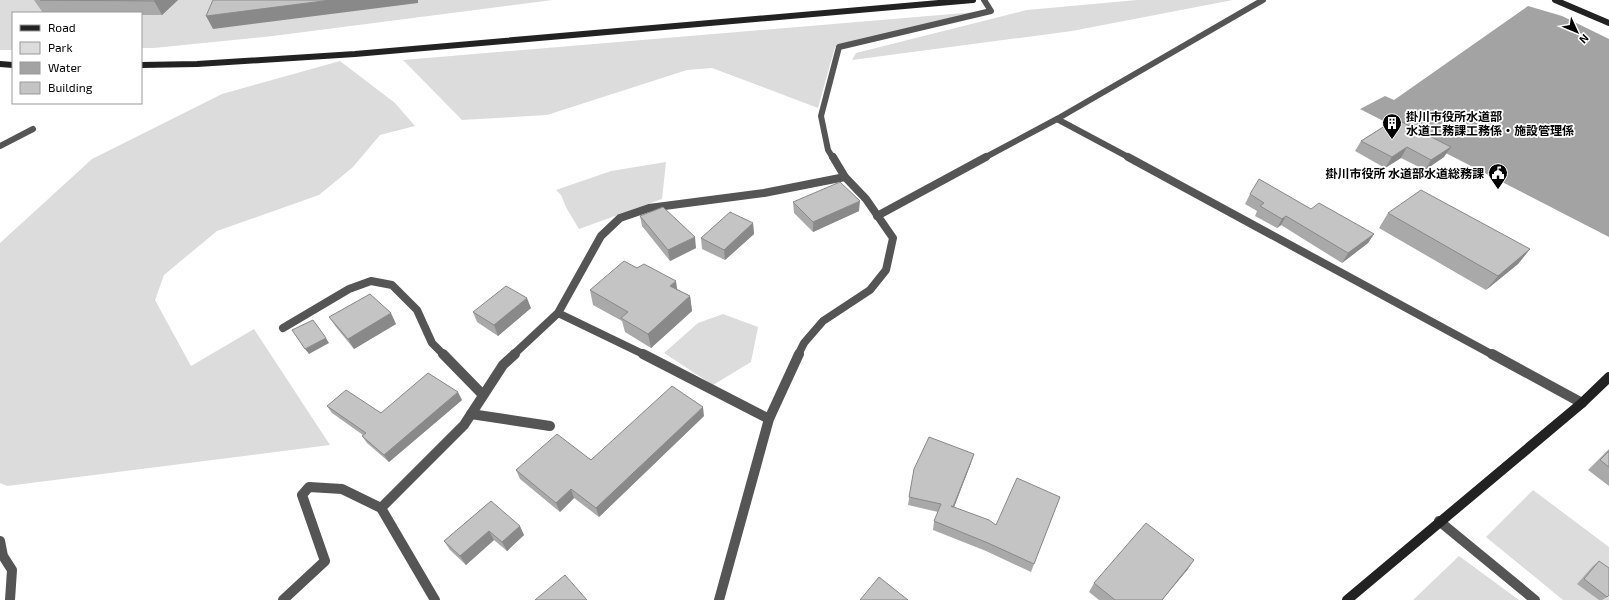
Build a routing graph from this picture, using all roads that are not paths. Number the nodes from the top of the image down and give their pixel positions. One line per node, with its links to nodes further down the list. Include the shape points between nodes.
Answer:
1 (973, 0): 8 (street, via 355,54)
2 (984, 0): 12 (street, via 991,11 840,47 821,116 828,150)
3 (1263, 0): 9 (street)
4 (1555, 0): 5 (street)
5 (1609, 23)
6 (0, 64): 7 (street)
7 (12, 65)
8 (142, 65)
9 (1057, 118): 13 (street); 18 (street)
10 (33, 129): 11 (street)
11 (0, 146)
12 (845, 177): 13 (street, via 866,199); 14 (street, via 764,193 649,208 620,218 601,236)
13 (877, 216): 20 (street, via 893,238 886,270 870,290 822,321 804,344)
14 (558, 313): 17 (street, via 503,365); 20 (street)
15 (283, 328): 17 (street, via 349,289 370,281 392,285 417,310 432,343)
16 (1609, 377): 18 (street)
17 (483, 395): 19 (street)
18 (1582, 403): 23 (street)
19 (471, 414): 21 (street); 22 (street, via 464,425)
20 (769, 419): 28 (street)
21 (550, 426)
22 (381, 508): 26 (street, via 342,489 309,486 302,495 325,561); 27 (street)
23 (1439, 521): 29 (street); 30 (street)
24 (0, 541): 25 (street, via 3,556 12,570)
25 (10, 600)
26 (282, 600)
27 (434, 600)
28 (719, 600)
29 (1347, 600)
30 (1535, 600)

